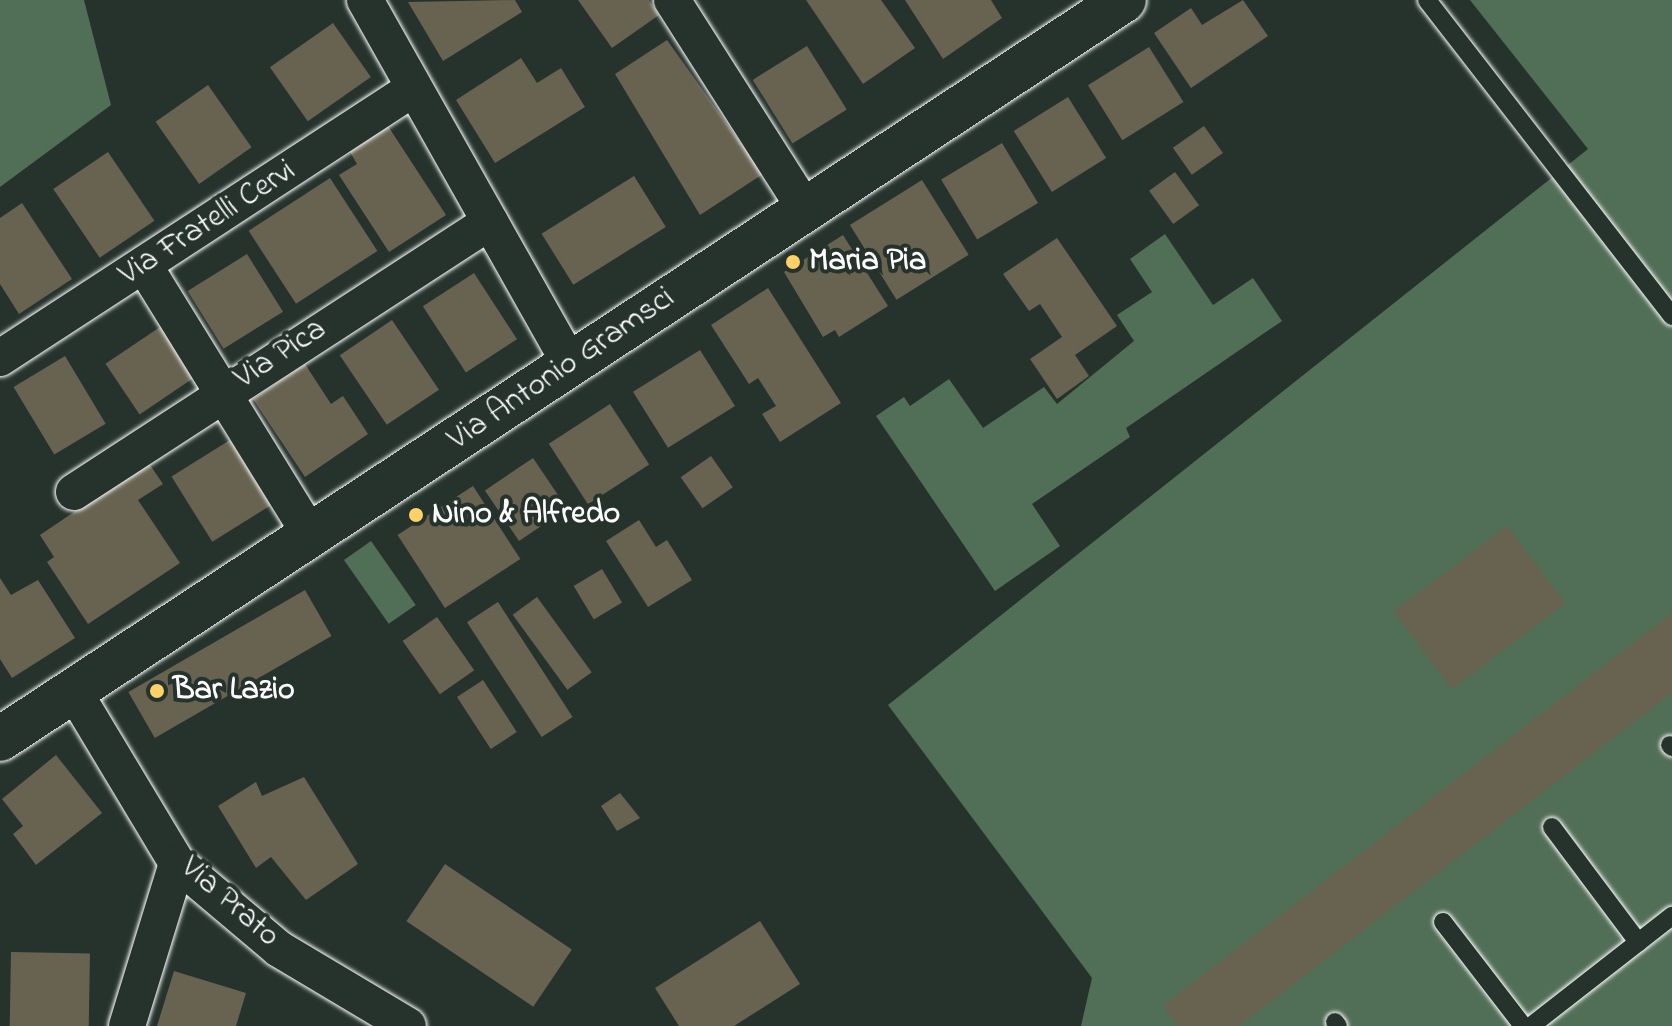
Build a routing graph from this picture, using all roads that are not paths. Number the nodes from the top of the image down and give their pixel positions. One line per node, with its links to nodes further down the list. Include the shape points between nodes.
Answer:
1 (365, 0): 5 (street)
2 (672, 0): 6 (street)
3 (1124, 0): 6 (street, Via Antonio Gramsci)
4 (1427, 0): 9 (lane)
5 (414, 88): 7 (street); 8 (street, Via Fratelli Cervi)
6 (806, 210): 11 (street, Via Antonio Gramsci)
7 (490, 222): 11 (street); 12 (street, Via Pica)
8 (145, 267): 10 (street, Via Fratelli Cervi); 12 (street)
9 (1672, 316)
10 (0, 358)
11 (570, 364): 14 (street, Via Antonio Gramsci)
12 (226, 391): 13 (street, Via Pica); 14 (street)
13 (74, 492)
14 (312, 537): 15 (street, Via Antonio Gramsci)
15 (73, 690): 16 (street, Via Antonio Gramsci); 18 (street, Via Prato)
16 (0, 739)
17 (1552, 827): 21 (lane)
18 (177, 863): 22 (street); 23 (street, Via Prato, via 279,949)
19 (1672, 916): 21 (lane)
20 (1443, 922): 24 (lane)
21 (1638, 942): 25 (lane)
22 (127, 1026)
23 (408, 1026)
24 (1523, 1026)
25 (1531, 1026)

